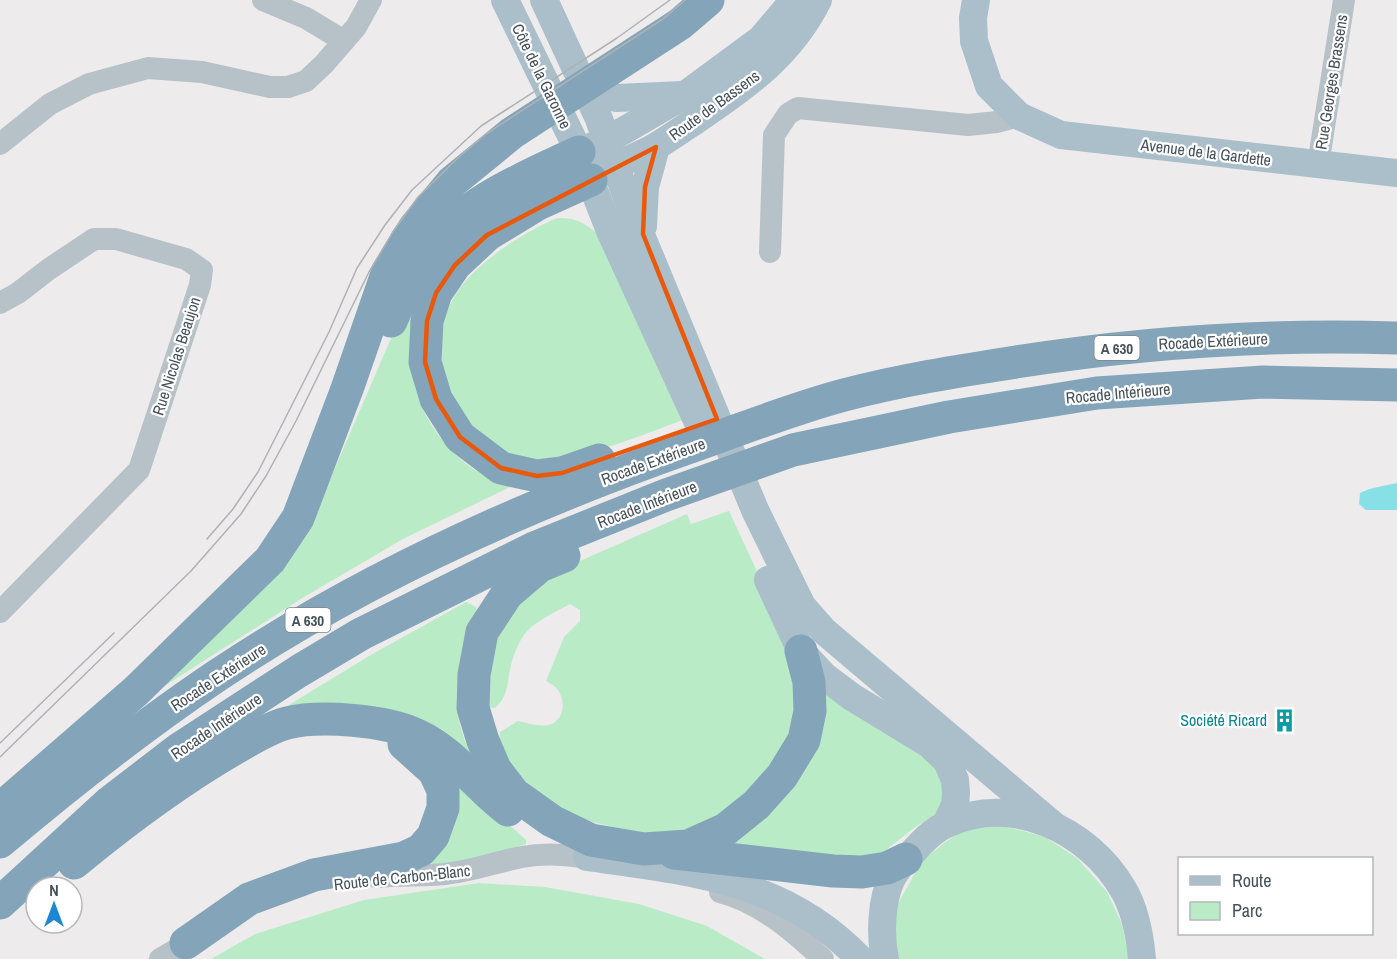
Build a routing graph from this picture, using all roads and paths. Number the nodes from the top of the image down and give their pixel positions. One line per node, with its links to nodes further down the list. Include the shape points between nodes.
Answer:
1 (263, 0): 10 (street, via 306,18)
2 (371, 0): 10 (street, via 364,17)
3 (505, 0): 11 (main road, Côte de la Garonne)
4 (544, 0): 12 (main road, Côte de la Garonne)
5 (708, 0): 28 (highway, via 680,24 512,133 453,182 414,227 388,271)
6 (794, 0): 13 (main road, via 761,39)
7 (818, 0): 16 (main road, Route de Bassens, via 781,55 736,93)
8 (976, 0): 14 (main road, Avenue de la Gardette, via 974,41 989,86)
9 (1344, 0): 18 (street, Rue Georges Brassens)
10 (344, 41): 15 (street, via 306,81 288,87 270,87 202,72 148,68 89,84 50,104)
11 (544, 83): 17 (main road, Côte de la Garonne); 19 (highway, via 544,139)
12 (587, 91): 13 (main road, via 616,98); 17 (main road, Côte de la Garonne)
13 (685, 95): 17 (main road)
14 (1019, 116): 18 (main road, Avenue de la Gardette, via 1061,135); 22 (street, via 969,125 798,108 788,114 774,135)
15 (0, 144)
16 (656, 147): 17 (main road, Route de Bassens); 21 (main road)
17 (599, 159): 19 (highway); 21 (main road, via 620,207); 26 (highway, via 488,235 455,265 436,293 427,321 425,362 436,399 460,438 501,468 537,476); 30 (main road, via 610,231)
18 (1318, 165): 20 (main road, Avenue de la Gardette)
19 (533, 174): 28 (highway, via 458,219 431,246 408,282)
20 (1397, 174)
21 (638, 226): 34 (main road, via 754,510 802,606 824,631)
22 (770, 252)
23 (0, 303): 29 (street, Rue Nicolas Beaujon, via 94,239 116,239 186,259 202,270 139,470)
24 (1397, 338): 26 (highway, Rocade Extérieure / A 630, via 1260,338 1093,350 938,374 780,407)
25 (1397, 385): 27 (highway, Rocade Intérieure, via 1263,382 1097,393 853,437)
26 (647, 452): 35 (highway, Rocade Extérieure / A 630, via 421,559 327,609 159,715)
27 (668, 502): 36 (highway, via 540,566 507,594 482,632 474,675 473,708 483,741 495,769 514,794 552,821 591,840); 40 (highway, Rocade Intérieure / A 630, via 534,548 361,634 299,671 179,748 110,802)
28 (298, 518): 32 (highway, via 270,560 197,633)
29 (0, 612)
30 (801, 651): 33 (main road, via 824,676 929,744 947,761 956,792); 36 (highway, via 809,682 810,711 804,740 782,776 756,805 726,829 688,846)
31 (372, 722): 37 (highway, via 416,734 446,752 498,803 543,838); 39 (highway, via 324,718 286,723 255,737 168,790); 43 (highway, via 410,747 434,771 443,790 443,808 433,836 421,850 404,858 314,874 249,899)
32 (0, 809)
33 (946, 824): 34 (main road, via 975,814 997,812); 38 (main road, via 926,837)
34 (1052, 824): 47 (main road, via 1102,861 1123,889 1136,920)
35 (0, 842)
36 (644, 849): 38 (highway, via 843,872 887,868)
37 (587, 857): 43 (street, Route de Carbon-Blanc, via 522,857 443,874 372,877 317,887 251,910); 44 (street, Route de Carbon-Blanc, via 730,895 789,929); 45 (main road, via 680,870 735,883 778,899 812,918)
38 (906, 859): 46 (main road, via 892,879 882,916)
39 (60, 875)
40 (0, 903)
41 (24, 905): 42 (highway)
42 (0, 924)
43 (173, 951)
44 (823, 959)
45 (860, 959)
46 (885, 959)
47 (1142, 959)

